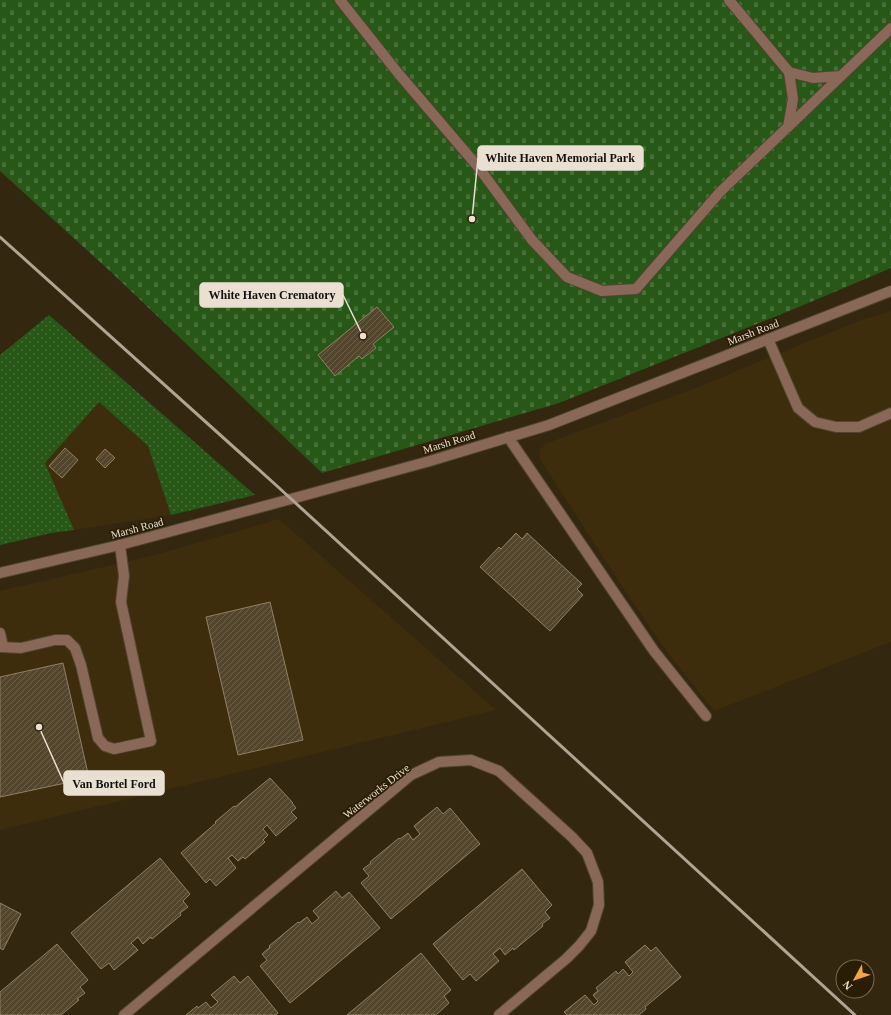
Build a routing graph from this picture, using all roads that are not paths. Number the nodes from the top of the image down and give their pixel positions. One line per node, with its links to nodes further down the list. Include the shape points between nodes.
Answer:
1 (340, 0): 6 (street, via 479,168 532,240 567,277 602,291 636,289 720,192)
2 (729, 0): 4 (street)
3 (891, 28): 5 (street)
4 (788, 72): 5 (street, via 812,78); 6 (street, via 793,99)
5 (841, 76): 6 (street)
6 (788, 127)
7 (891, 291): 8 (street, Marsh Road)
8 (768, 339): 9 (street, via 798,408 815,422 836,427 859,427); 10 (street, Marsh Road, via 549,424)
9 (891, 413)
10 (508, 437): 11 (street, Marsh Road, via 430,461); 15 (street, via 654,651)
11 (120, 545): 12 (street, Marsh Road); 14 (street, via 124,576 121,602 151,741 114,749 105,746 98,738 81,665 75,648 67,640 55,640 21,648)
12 (0, 573)
13 (0, 633): 14 (street)
14 (1, 646)
15 (706, 716)
16 (124, 1015): 17 (street, Waterworks Drive, via 411,775 439,762 471,760 499,771 572,837 587,853 598,882 599,905 591,931 566,959)
17 (500, 1015)

